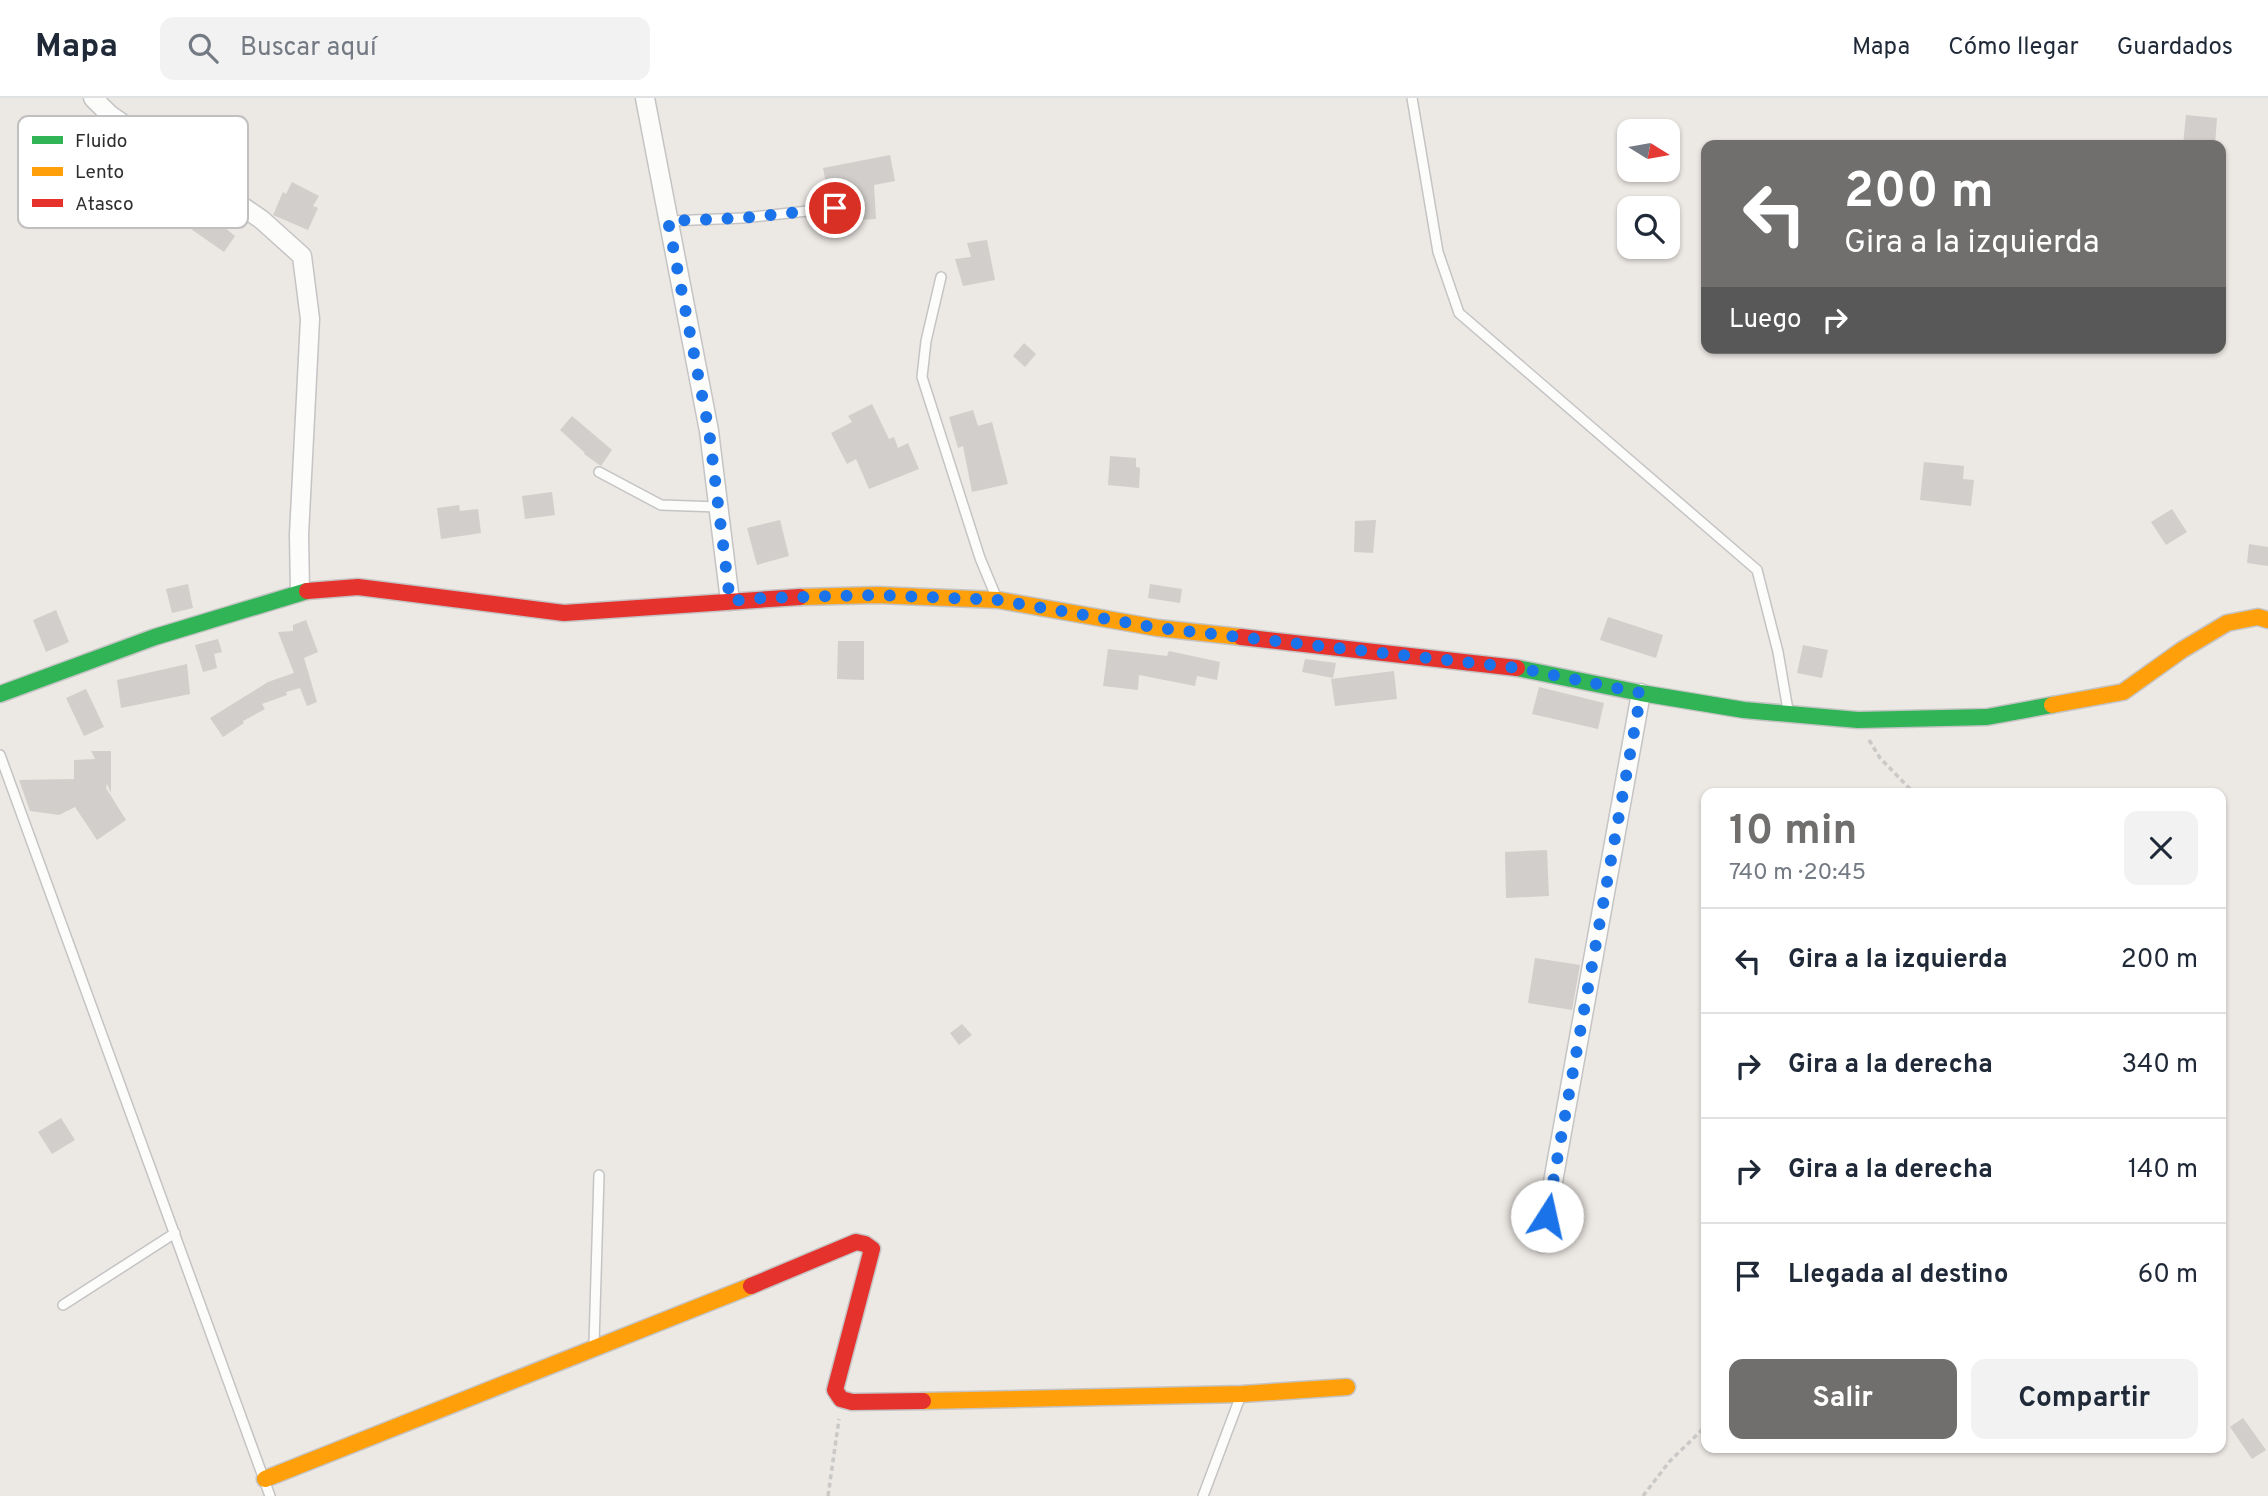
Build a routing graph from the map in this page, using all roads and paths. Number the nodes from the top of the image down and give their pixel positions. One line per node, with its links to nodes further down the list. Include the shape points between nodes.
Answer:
1 (93, 98): 4 (street)
2 (645, 98): 7 (street)
3 (1412, 98): 17 (lane, via 1438,252 1459,313 1757,570)
4 (111, 116)
5 (835, 208): 7 (lane)
6 (248, 211): 11 (street, via 302,256 310,318)
7 (668, 221): 10 (street, via 709,431)
8 (941, 277): 12 (lane, via 922,377)
9 (599, 472): 10 (lane, via 661,505)
10 (718, 507): 13 (street)
11 (300, 592): 13 (street, via 358,587 564,613); 16 (street, via 155,637)
12 (998, 600): 13 (street, via 877,595); 15 (street, via 1158,628 1519,668)
13 (730, 601)
14 (2268, 620): 18 (street, via 2258,617 2227,623 2123,692 1987,717)
15 (1641, 693): 17 (street); 23 (street)
16 (0, 694)
17 (1788, 714): 18 (street)
18 (1858, 720): 20 (path, via 1880,758)
19 (0, 755): 22 (lane)
20 (1909, 788)
21 (599, 1175): 25 (lane)
22 (175, 1233): 24 (lane); 30 (lane)
23 (1542, 1243)
24 (63, 1305)
25 (594, 1349): 28 (street, via 856,1241 872,1249 835,1390); 30 (street)
26 (1347, 1387): 27 (street)
27 (1242, 1394): 28 (street); 33 (lane)
28 (841, 1399): 32 (path)
29 (1701, 1431): 34 (path)
30 (265, 1479): 31 (lane)
31 (270, 1496)
32 (828, 1496)
33 (1203, 1496)
34 (1643, 1496)

